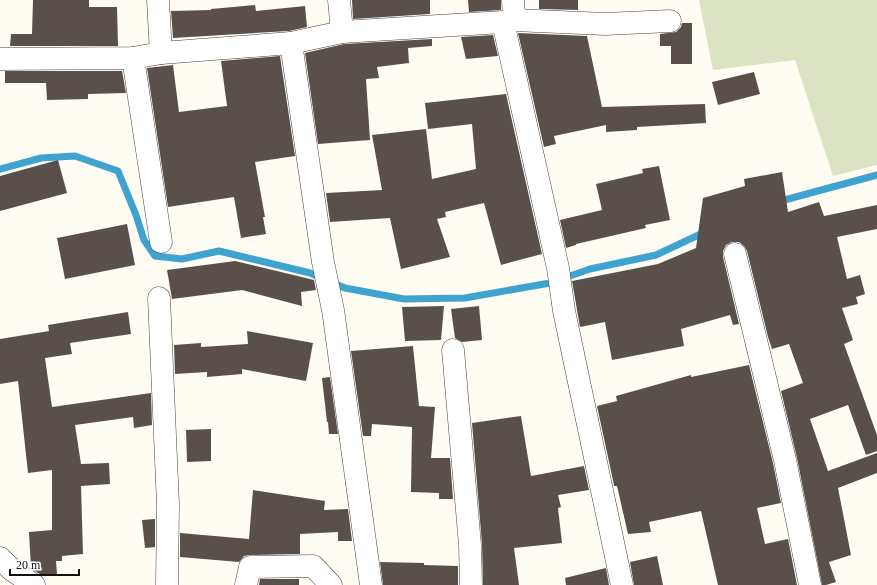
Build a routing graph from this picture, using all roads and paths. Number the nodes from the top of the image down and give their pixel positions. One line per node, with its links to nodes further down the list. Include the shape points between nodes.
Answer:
1 (158, 0): 7 (street)
2 (339, 0): 5 (street)
3 (510, 14): 4 (street, via 605,24); 5 (street); 22 (street, via 564,311)
4 (670, 21)
5 (342, 32): 6 (street)
6 (291, 43): 7 (street); 20 (street, via 323,262 333,310)
7 (161, 54): 8 (street)
8 (134, 58): 9 (street); 10 (street)
9 (0, 59)
10 (161, 242)
11 (735, 254): 23 (street, via 785,460)
12 (159, 298): 17 (street, via 168,505)
13 (453, 350): 21 (street, via 470,545)
14 (0, 558): 15 (street)
15 (34, 585)
16 (163, 585): 17 (street)
17 (168, 585)
18 (246, 585): 19 (street, via 250,567 313,566)
19 (331, 585)
20 (370, 585)
21 (471, 585)
22 (622, 585)
23 (810, 585)

